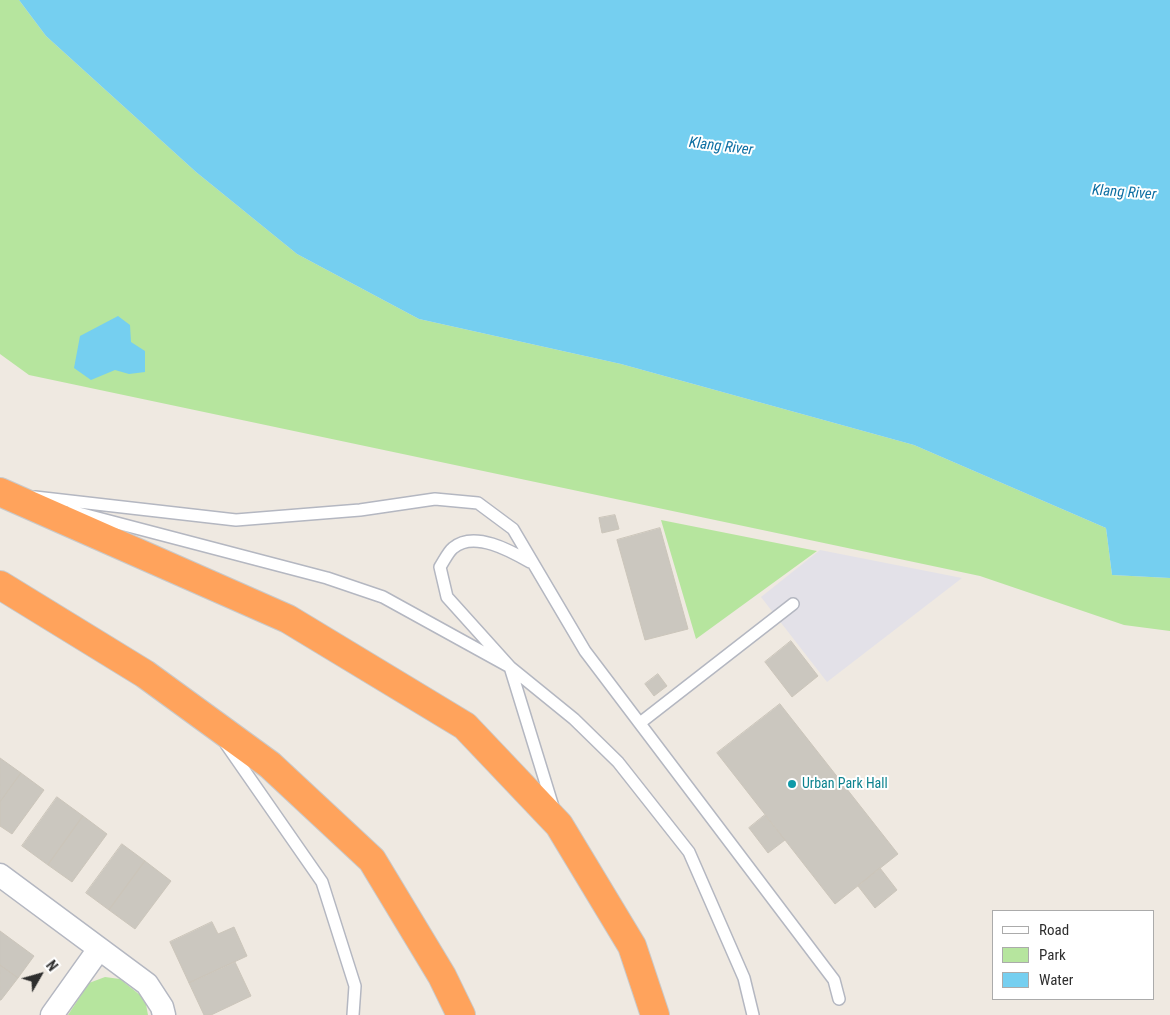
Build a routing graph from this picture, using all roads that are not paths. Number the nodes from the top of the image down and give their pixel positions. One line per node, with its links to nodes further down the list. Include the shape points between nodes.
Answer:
1 (2, 493): 2 (lane, via 236,520 360,510 435,499 478,503 513,529); 5 (lane, via 327,578 383,597); 8 (highway, via 288,619 465,726)
2 (532, 562): 5 (lane, via 507,549 477,540 454,547 440,567 447,598); 7 (lane, via 585,651)
3 (0, 586): 6 (highway, via 146,674)
4 (793, 604): 7 (lane)
5 (510, 667): 8 (lane); 17 (lane, via 574,719 618,762 689,852 744,978)
6 (210, 721): 14 (lane, via 322,882 354,986); 15 (highway, via 270,765 372,860 442,976)
7 (640, 723): 11 (lane, via 834,980)
8 (559, 825): 16 (highway, via 632,946)
9 (0, 875): 10 (street)
10 (99, 949): 12 (street); 13 (street, via 147,984)
11 (839, 999)
12 (52, 1015)
13 (164, 1015)
14 (353, 1015)
15 (461, 1015)
16 (655, 1015)
17 (753, 1015)

